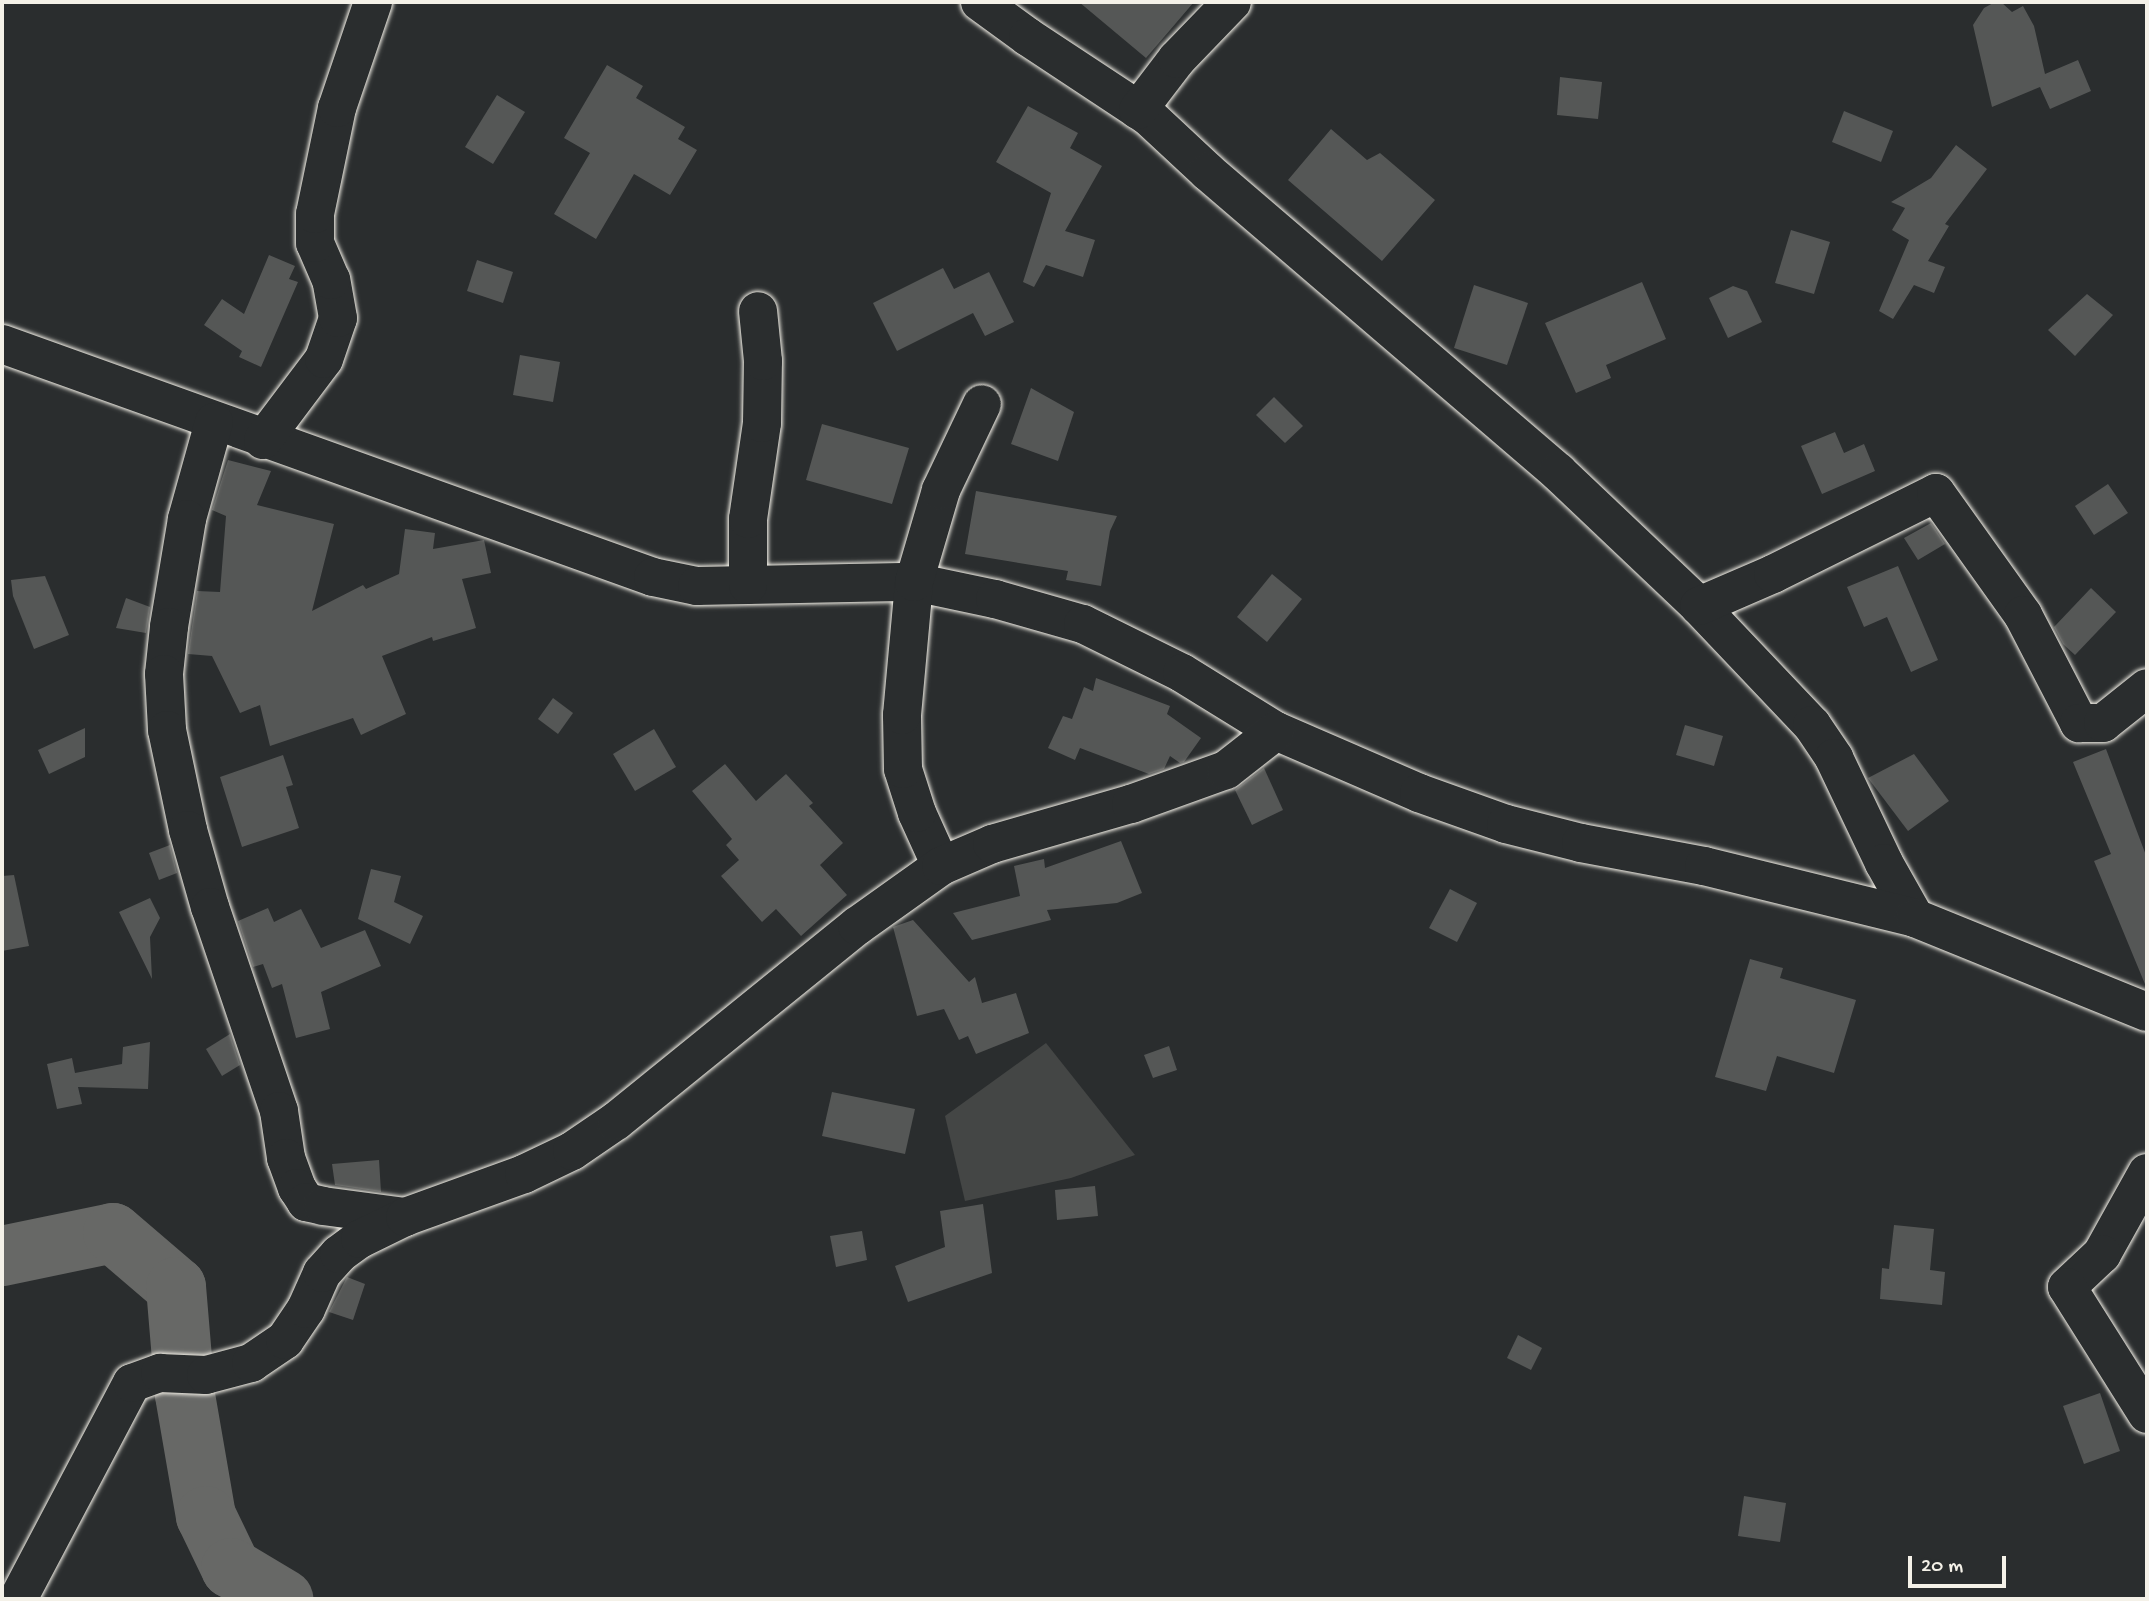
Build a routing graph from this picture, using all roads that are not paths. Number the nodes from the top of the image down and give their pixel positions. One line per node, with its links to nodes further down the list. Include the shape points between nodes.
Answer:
1 (373, 2): 9 (street, via 337,108 315,214 315,243 331,280 338,318 324,359)
2 (980, 2): 4 (street)
3 (1232, 2): 4 (street, via 1177,59)
4 (1139, 110): 12 (street, via 1558,472)
5 (758, 311): 11 (street, via 762,423 748,519)
6 (2, 344): 8 (street)
7 (982, 404): 10 (street, via 941,490)
8 (214, 422): 9 (street); 19 (street, via 187,519 164,674 167,730 188,830 279,1111 296,1188 306,1202)
9 (263, 439): 11 (street, via 653,578 697,586)
10 (914, 582): 11 (street); 14 (street, via 1083,624 1182,673); 15 (street, via 902,715 903,769)
11 (748, 585)
12 (1699, 606): 13 (street, via 1936,493 2023,615 2079,723 2103,723); 16 (street, via 1812,724)
13 (2147, 688)
14 (1276, 731): 15 (street, via 1226,771 992,844); 16 (street, via 1357,769 1506,824)
15 (941, 866): 19 (street, via 857,926 572,1151 524,1174)
16 (1916, 918): 17 (street)
17 (2147, 1012)
18 (2147, 1173): 20 (street, via 2102,1254 2067,1287)
19 (405, 1217): 21 (street, via 339,1254 322,1273 285,1340 251,1363 206,1375 160,1373 132,1383)
20 (2147, 1414)
21 (18, 1599)

